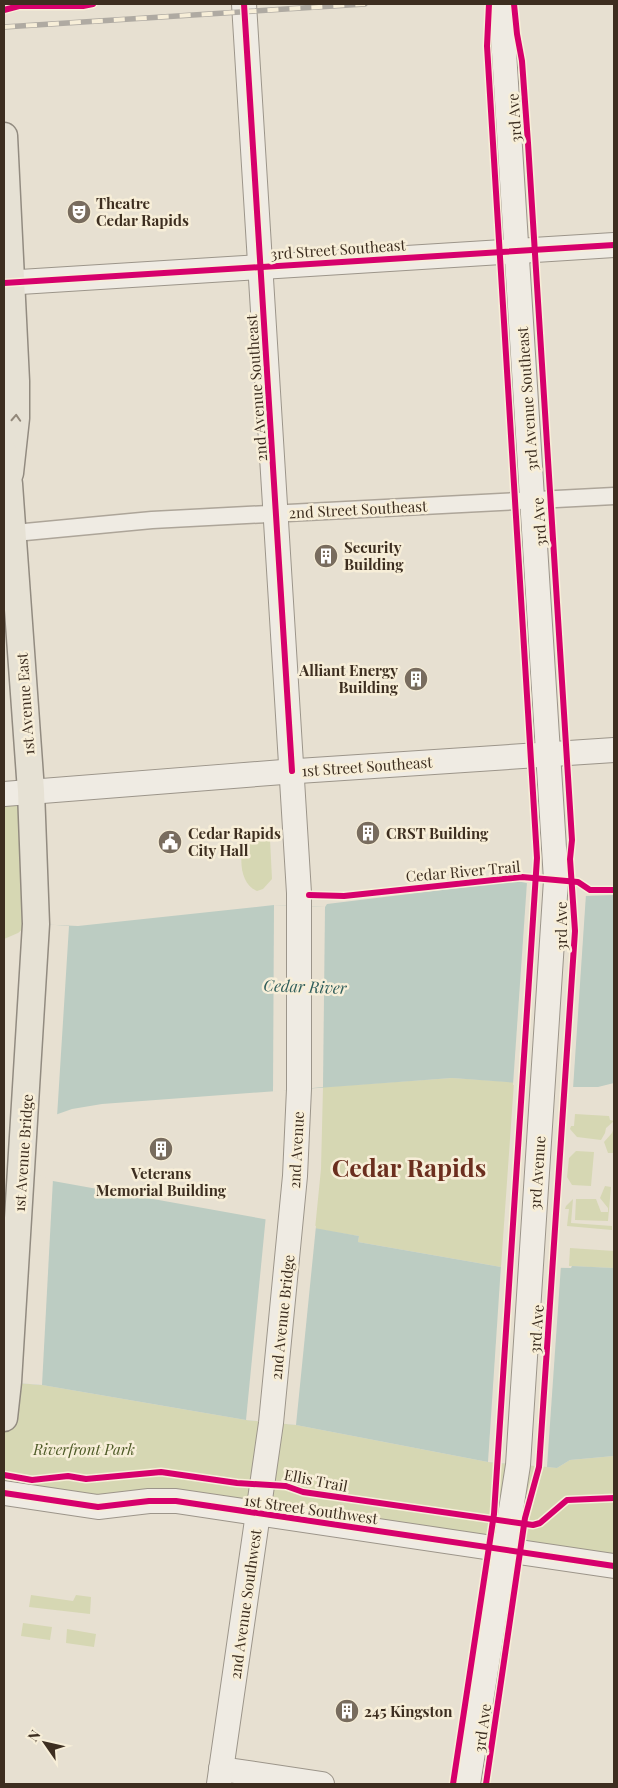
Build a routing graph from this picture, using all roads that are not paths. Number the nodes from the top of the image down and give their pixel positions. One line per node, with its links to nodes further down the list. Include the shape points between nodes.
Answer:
1 (244, 4): 6 (main road, 2nd Avenue Southeast)
2 (501, 4): 5 (main road, 3rd Avenue Southeast)
3 (4, 136): 7 (main road, 1st Avenue East)
4 (614, 244): 5 (main road, 3rd Street Southeast)
5 (517, 250): 6 (main road, 3rd Street Southeast); 11 (main road, 3rd Avenue Southeast)
6 (261, 266): 7 (main road, 3rd Street Southeast); 12 (main road, 2nd Avenue Southeast)
7 (7, 282): 9 (main road, 1st Avenue East, one-way to 7, via 16,404)
8 (4, 452): 9 (main road, 1st Avenue East)
9 (9, 484): 13 (main road, 1st Avenue East)
10 (614, 496): 11 (street, 2nd Street Southeast)
11 (532, 501): 12 (street, 2nd Street Southeast); 15 (main road, 3rd Avenue Southeast)
12 (276, 514): 13 (street, 2nd Street Southeast, via 152,520); 16 (main road, 2nd Avenue Southeast)
13 (8, 534): 17 (main road, 1st Avenue East)
14 (614, 750): 15 (main road, 1st Street Southeast)
15 (549, 753): 16 (main road, 1st Street Southeast); 19 (main road, 3rd Avenue Southeast)
16 (292, 771): 17 (main road, 1st Street Southeast); 21 (main road, 2nd Avenue Southeast, via 299,899)
17 (31, 792): 18 (main road, 1st Street Southeast); 20 (main road, 1st Avenue East)
18 (4, 794)
19 (556, 884): 27 (main road, 3rd Avenue, via 518,1465)
20 (36, 924): 23 (main road, 1st Avenue Bridge)
21 (298, 1089): 22 (main road, 2nd Avenue)
22 (292, 1211): 24 (main road, 2nd Avenue Bridge)
23 (4, 1418)
24 (271, 1423): 26 (main road, 2nd Avenue Southwest)
25 (4, 1493): 26 (main road, 1st Street Southwest, via 98,1507 176,1501)
26 (258, 1514): 27 (main road, 1st Street Southwest); 29 (main road, 2nd Avenue Southwest)
27 (505, 1550): 28 (main road, 1st Street Southwest); 31 (main road, 3rd Avenue)
28 (614, 1566)
29 (220, 1777): 30 (main road)
30 (322, 1784)
31 (468, 1784)

